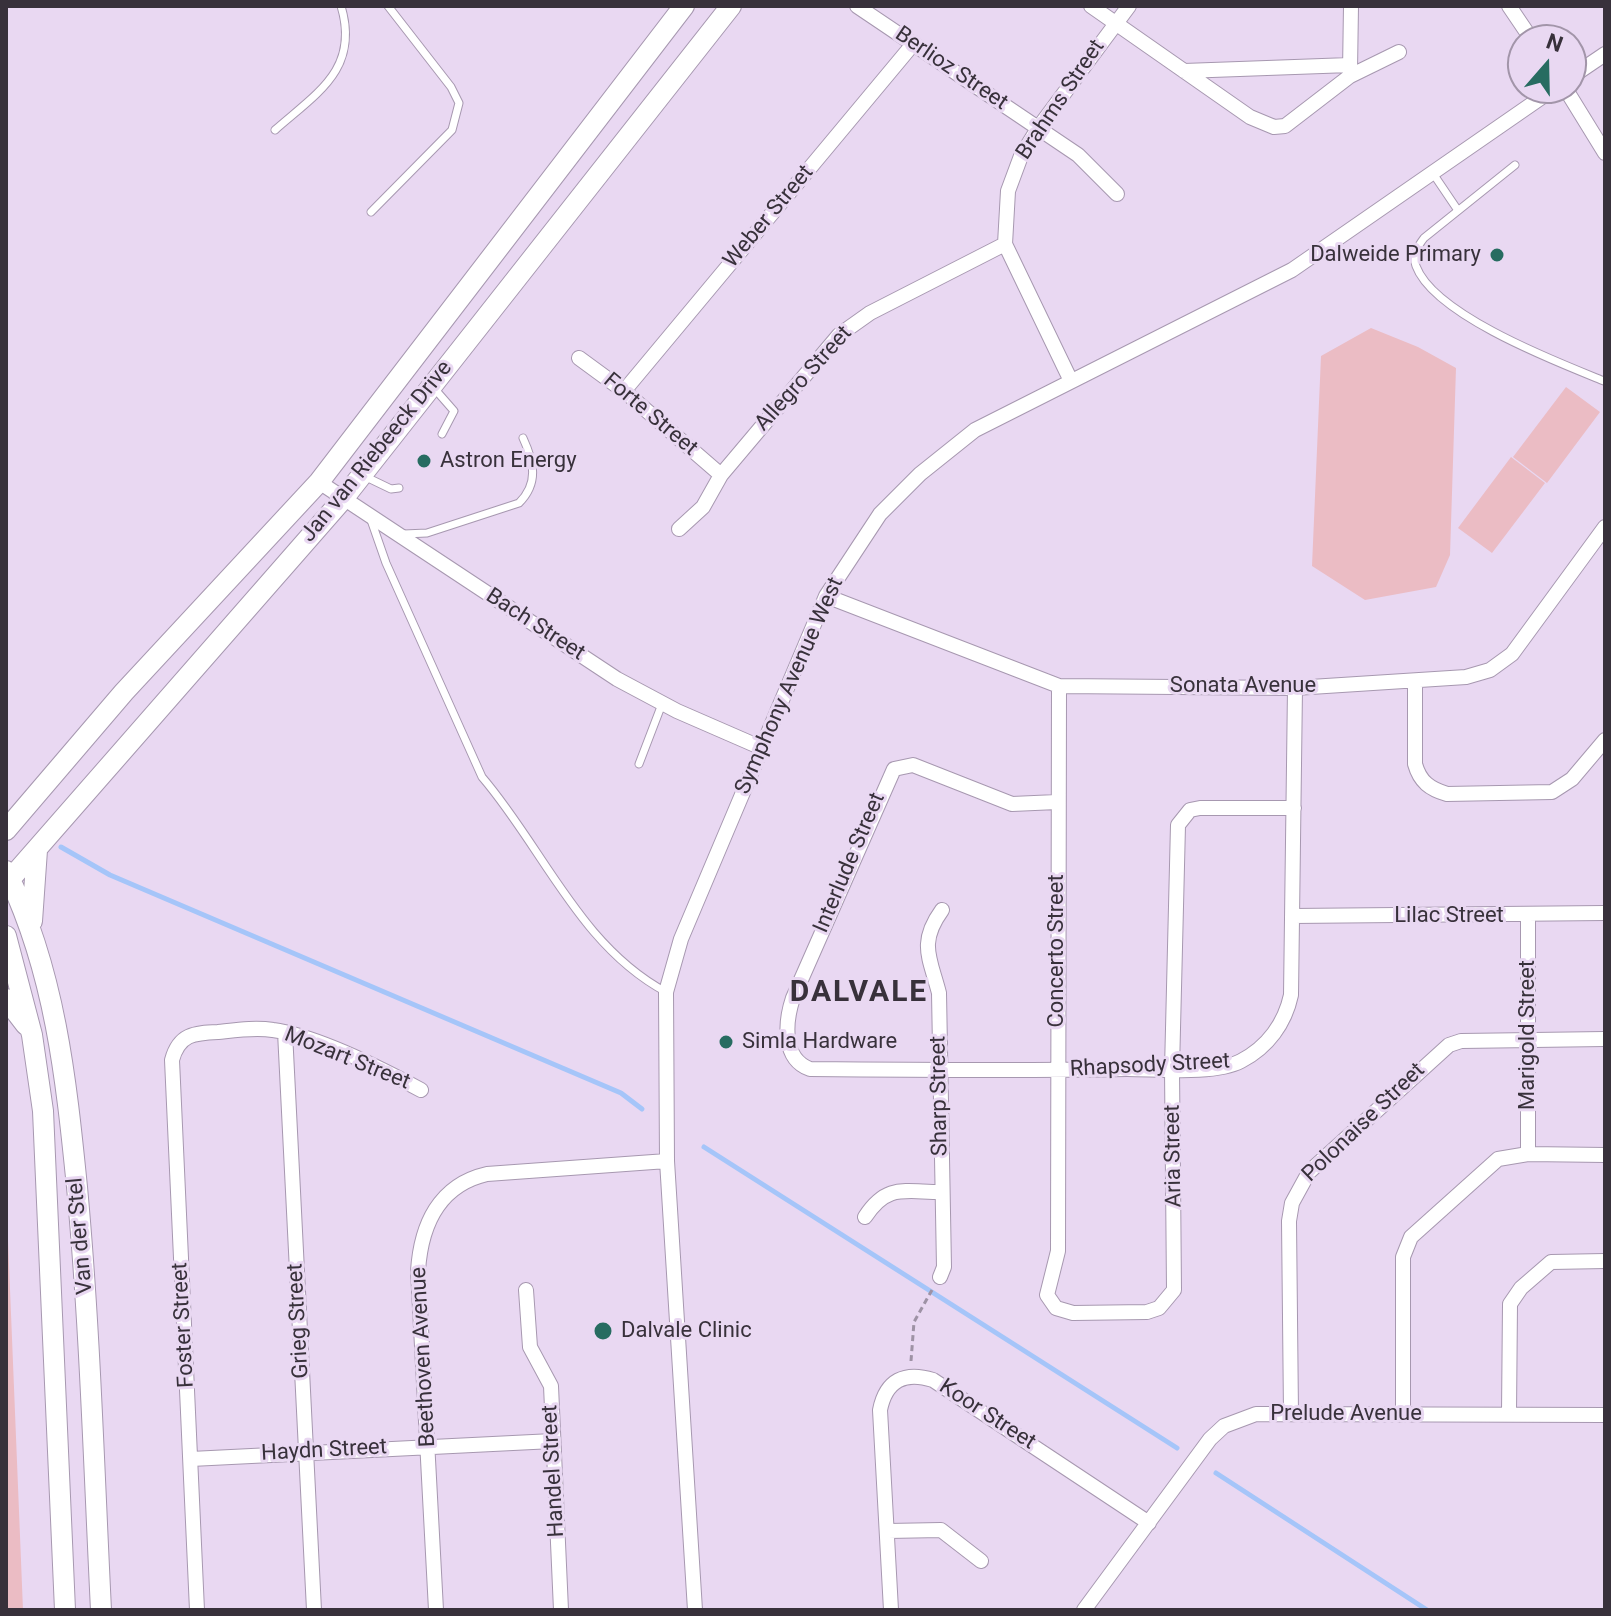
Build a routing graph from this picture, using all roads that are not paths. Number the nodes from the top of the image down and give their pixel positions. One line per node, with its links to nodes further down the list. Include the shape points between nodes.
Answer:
1 (341, 6): 21 (lane, via 347,26 341,64 329,82)
2 (388, 6): 27 (lane, via 459,103 452,130)
3 (684, 6): 38 (main road, Jan van Riebeeck Drive)
4 (731, 6): 32 (main road, Jan van Riebeeck Drive)
5 (857, 6): 12 (street, Berlioz Street)
6 (1091, 6): 10 (street)
7 (1129, 6): 10 (street, Brahms Street)
8 (1351, 6): 16 (street)
9 (1509, 6): 11 (street)
10 (1115, 22): 17 (street); 20 (street, Brahms Street)
11 (1521, 24)
12 (914, 43): 20 (street, Berlioz Street); 33 (street, Weber Street)
13 (1399, 52): 16 (street)
14 (1605, 54): 15 (street)
15 (1587, 66)
16 (1350, 70): 17 (street); 17 (street, via 1285,126 1274,127 1250,117)
17 (1184, 71)
18 (1532, 104): 24 (street, Symphony Avenue West)
19 (1575, 104): 22 (street)
20 (1039, 127): 25 (street, Berlioz Street, via 1097,170); 28 (street, Brahms Street, via 1013,174)
21 (275, 130)
22 (1605, 153)
23 (1515, 165): 26 (lane)
24 (1432, 172): 26 (lane); 30 (street, Symphony Avenue West, via 1292,270)
25 (1117, 194)
26 (1457, 209): 31 (lane, via 1417,247 1416,266 1424,279 1480,326)
27 (371, 212)
28 (1005, 244): 30 (street); 37 (street, Allegro Street, via 853,323)
29 (579, 358): 33 (street, Forte Street)
30 (1070, 379): 45 (street, Symphony Avenue West, via 975,430 920,474 880,514)
31 (1604, 381)
32 (432, 386): 34 (lane, via 454,411); 36 (main road, Jan van Riebeeck Drive)
33 (624, 391): 37 (street, Forte Street)
34 (442, 434)
35 (523, 438): 44 (lane, via 534,475 519,503 427,533)
36 (362, 475): 39 (lane); 40 (main road, Jan van Riebeeck Drive)
37 (721, 475): 43 (street, Allegro Street, via 703,507)
38 (319, 482): 40 (street, Bach Street); 55 (main road, Jan van Riebeeck Drive, via 124,692)
39 (399, 488)
40 (343, 499): 41 (street, Bach Street); 56 (main road, Jan van Riebeeck Drive)
41 (371, 518): 44 (street, Bach Street); 64 (lane, via 482,777 586,923 637,977)
42 (1605, 527): 46 (street, Sonata Avenue, via 1512,654 1490,670 1466,677)
43 (679, 529)
44 (394, 533): 49 (street, Bach Street)
45 (826, 596): 47 (street, Sonata Avenue); 51 (street, Symphony Avenue West)
46 (1415, 681): 48 (street, Sonata Avenue); 50 (street, via 1418,776 1447,794 1552,792 1572,779)
47 (1059, 686): 48 (street, Sonata Avenue); 53 (street, Concerto Street)
48 (1295, 688): 54 (street, Rhapsody Street)
49 (662, 704): 51 (street, Bach Street); 52 (lane)
50 (1605, 740)
51 (762, 748): 64 (street, Symphony Avenue West, via 681,939)
52 (639, 764)
53 (1057, 802): 71 (street, Interlude Street, via 1012,804 913,765 894,769 789,1009 790,1050 799,1065); 73 (street, Concerto Street)
54 (1294, 808): 60 (street, Rhapsody Street); 72 (street, Aria Street, via 1200,808 1190,810 1178,825)
55 (6, 830)
56 (37, 850): 57 (main road, Jan van Riebeeck Drive); 62 (main road)
57 (7, 878): 62 (main road, Van der Stel)
58 (942, 910): 74 (street, Sharp Street, via 930,930 927,958 939,993)
59 (1605, 913): 61 (street, Lilac Street)
60 (1293, 916): 61 (street, Lilac Street); 72 (street, Rhapsody Street, via 1291,995 1276,1030 1240,1062)
61 (1528, 916): 68 (street, Marigold Street)
62 (32, 934): 97 (main road, Van der Stel, via 55,1016 71,1109 85,1272)
63 (6, 936): 67 (main road, Van der Stel)
64 (666, 992): 78 (street, Symphony Avenue West)
65 (6, 999): 67 (main road)
66 (285, 1032): 70 (street, Mozart Street, via 195,1033); 75 (street, Mozart Street); 91 (street, Grieg Street)
67 (32, 1035): 96 (main road, Van der Stel, via 43,1111)
68 (1528, 1039): 69 (street, Polonaise Street); 76 (street, Marigold Street); 85 (street, Polonaise Street, via 1461,1041 1436,1052 1300,1185 1289,1221)
69 (1605, 1039)
70 (179, 1042): 92 (street, Foster Street, via 172,1060)
71 (810, 1069): 74 (street, Rhapsody Street)
72 (1172, 1069): 73 (street, Rhapsody Street); 84 (street, Aria Street, via 1176,1280 1169,1299 1147,1312 1073,1313)
73 (1057, 1070): 74 (street, Rhapsody Street); 84 (street, Concerto Street, via 1058,1251 1047,1285)
74 (940, 1071): 79 (street, Sharp Street)
75 (421, 1090)
76 (1528, 1154): 77 (street); 86 (street, via 1506,1155 1490,1164 1406,1247)
77 (1605, 1155)
78 (667, 1161): 90 (street, Beethoven Avenue, via 487,1174 468,1178 436,1207 420,1244 418,1271); 102 (street, Symphony Avenue West)
79 (941, 1192): 80 (street, via 886,1193); 82 (street, Sharp Street)
80 (865, 1217)
81 (1605, 1261): 87 (street, via 1551,1262 1514,1297 1509,1314)
82 (940, 1277)
83 (526, 1290): 89 (street, Handel Street, via 530,1347 551,1386)
84 (1056, 1308)
85 (1291, 1413): 86 (street, Prelude Avenue); 93 (street, Prelude Avenue, via 1256,1414 1224,1426)
86 (1403, 1413): 87 (street, Prelude Avenue)
87 (1509, 1413): 88 (street, Prelude Avenue)
88 (1605, 1415)
89 (553, 1441): 90 (street, Haydn Street); 101 (street, Handel Street)
90 (429, 1445): 91 (street, Haydn Street); 100 (street, Beethoven Avenue)
91 (305, 1452): 92 (street, Haydn Street); 99 (street, Grieg Street)
92 (191, 1459): 98 (street, Foster Street)
93 (1149, 1523): 94 (street, Koor Street, via 933,1380 915,1375 894,1381 880,1410); 104 (street, Prelude Avenue)
94 (888, 1531): 95 (street, via 941,1530); 103 (street, Koor Street)
95 (981, 1561)
96 (65, 1610)
97 (101, 1610)
98 (197, 1610)
99 (314, 1610)
100 (436, 1610)
101 (561, 1610)
102 (695, 1610)
103 (891, 1610)
104 (1084, 1610)

